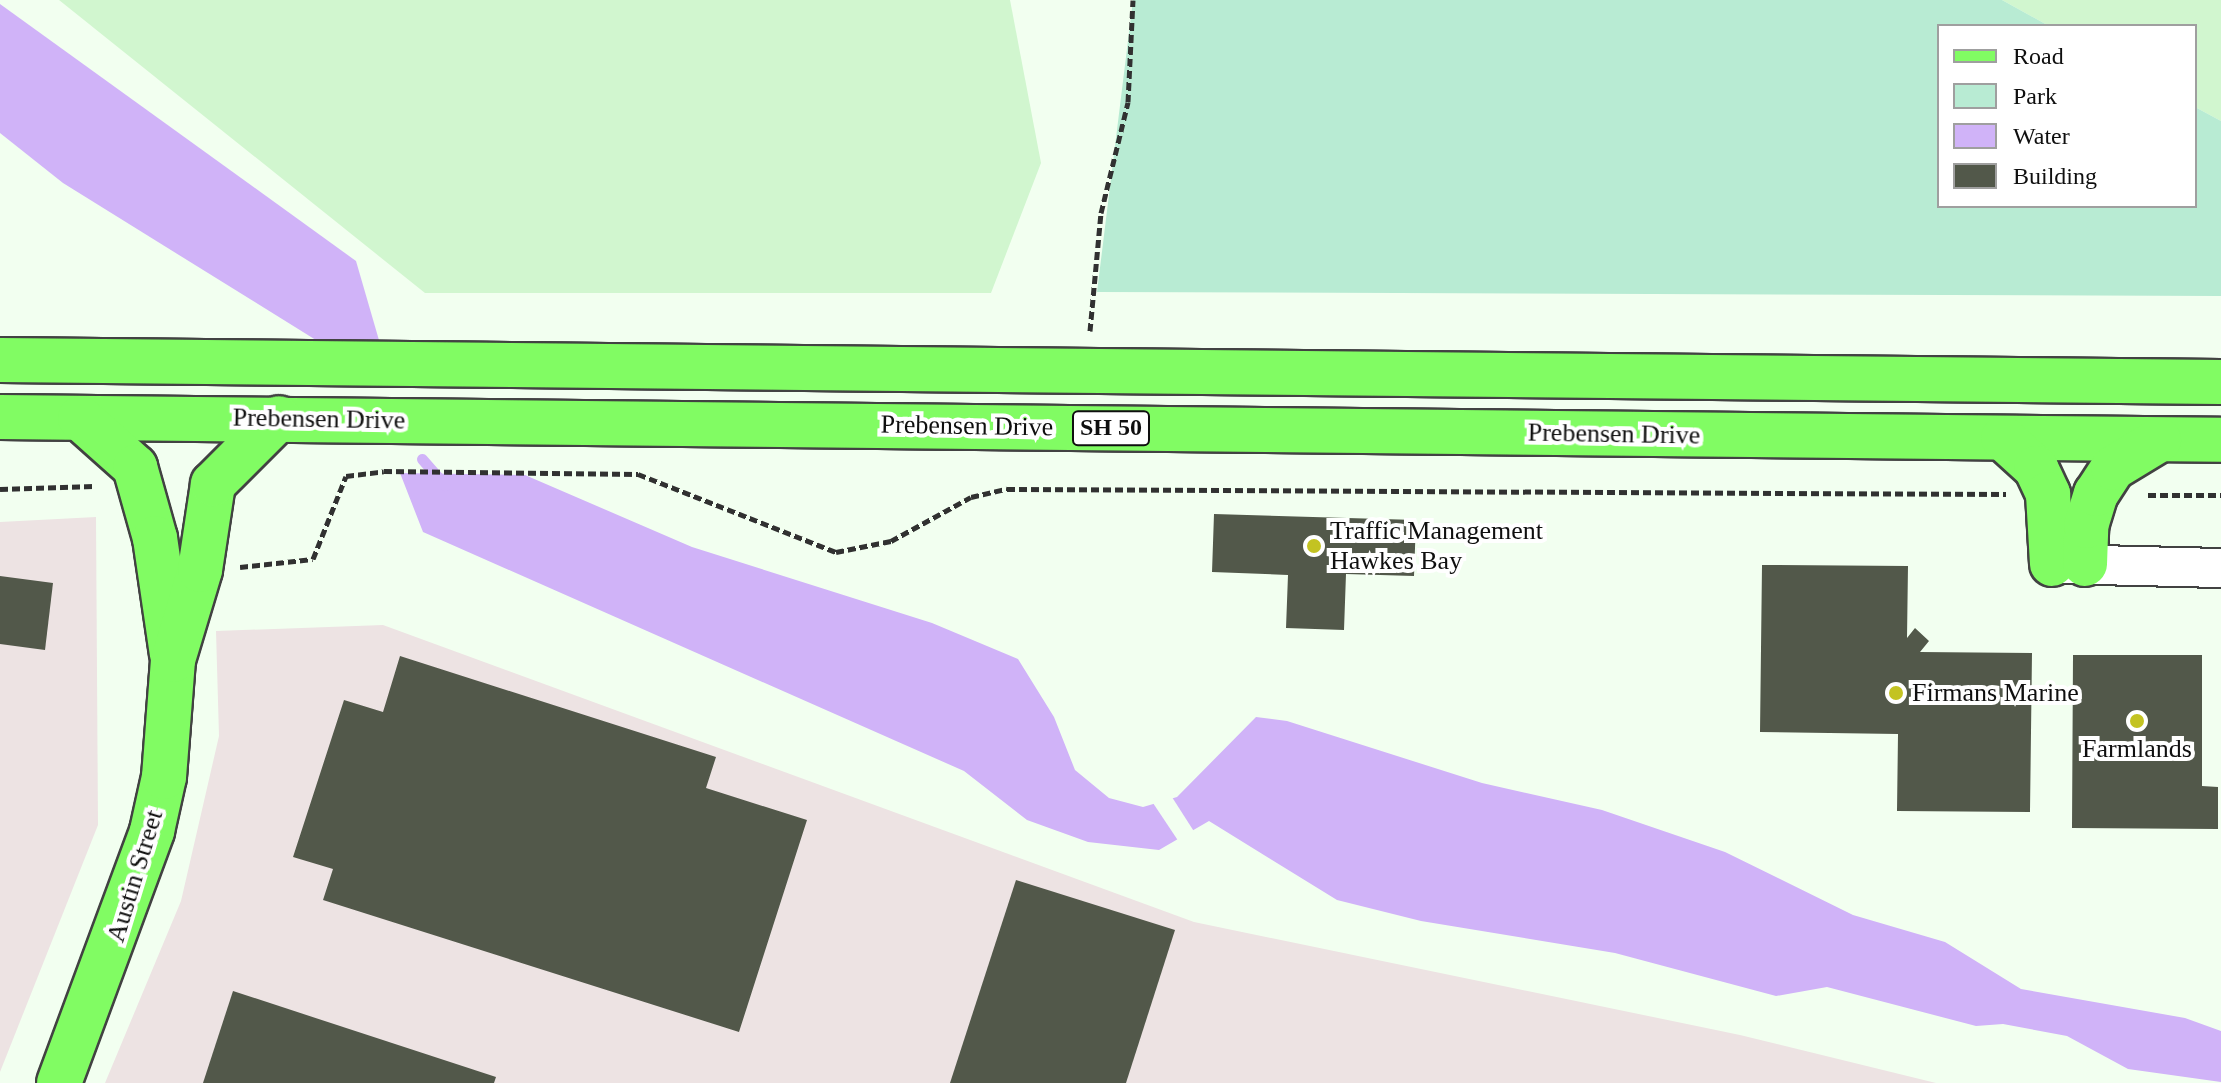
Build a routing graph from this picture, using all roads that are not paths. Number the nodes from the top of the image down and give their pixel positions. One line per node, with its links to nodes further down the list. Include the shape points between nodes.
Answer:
1 (0, 360): 2 (main road, SH 50)
2 (2221, 382)
3 (0, 417): 4 (main road, Prebensen Drive / SH 50)
4 (80, 418): 5 (main road, Prebensen Drive / SH 50); 11 (main road, Austin Street, via 135,467 155,538)
5 (279, 418): 6 (main road, Prebensen Drive / SH 50); 11 (main road, Austin Street, via 213,484 200,570)
6 (2003, 438): 7 (main road, Prebensen Drive / SH 50); 9 (main road, via 2036,468)
7 (2159, 440): 8 (main road, Prebensen Drive / SH 50); 9 (main road, via 2113,468 2096,494)
8 (2221, 440)
9 (2069, 564): 10 (lane)
10 (2221, 568)
11 (173, 660): 12 (main road, Austin Street, via 168,746 152,831)
12 (59, 1083)

